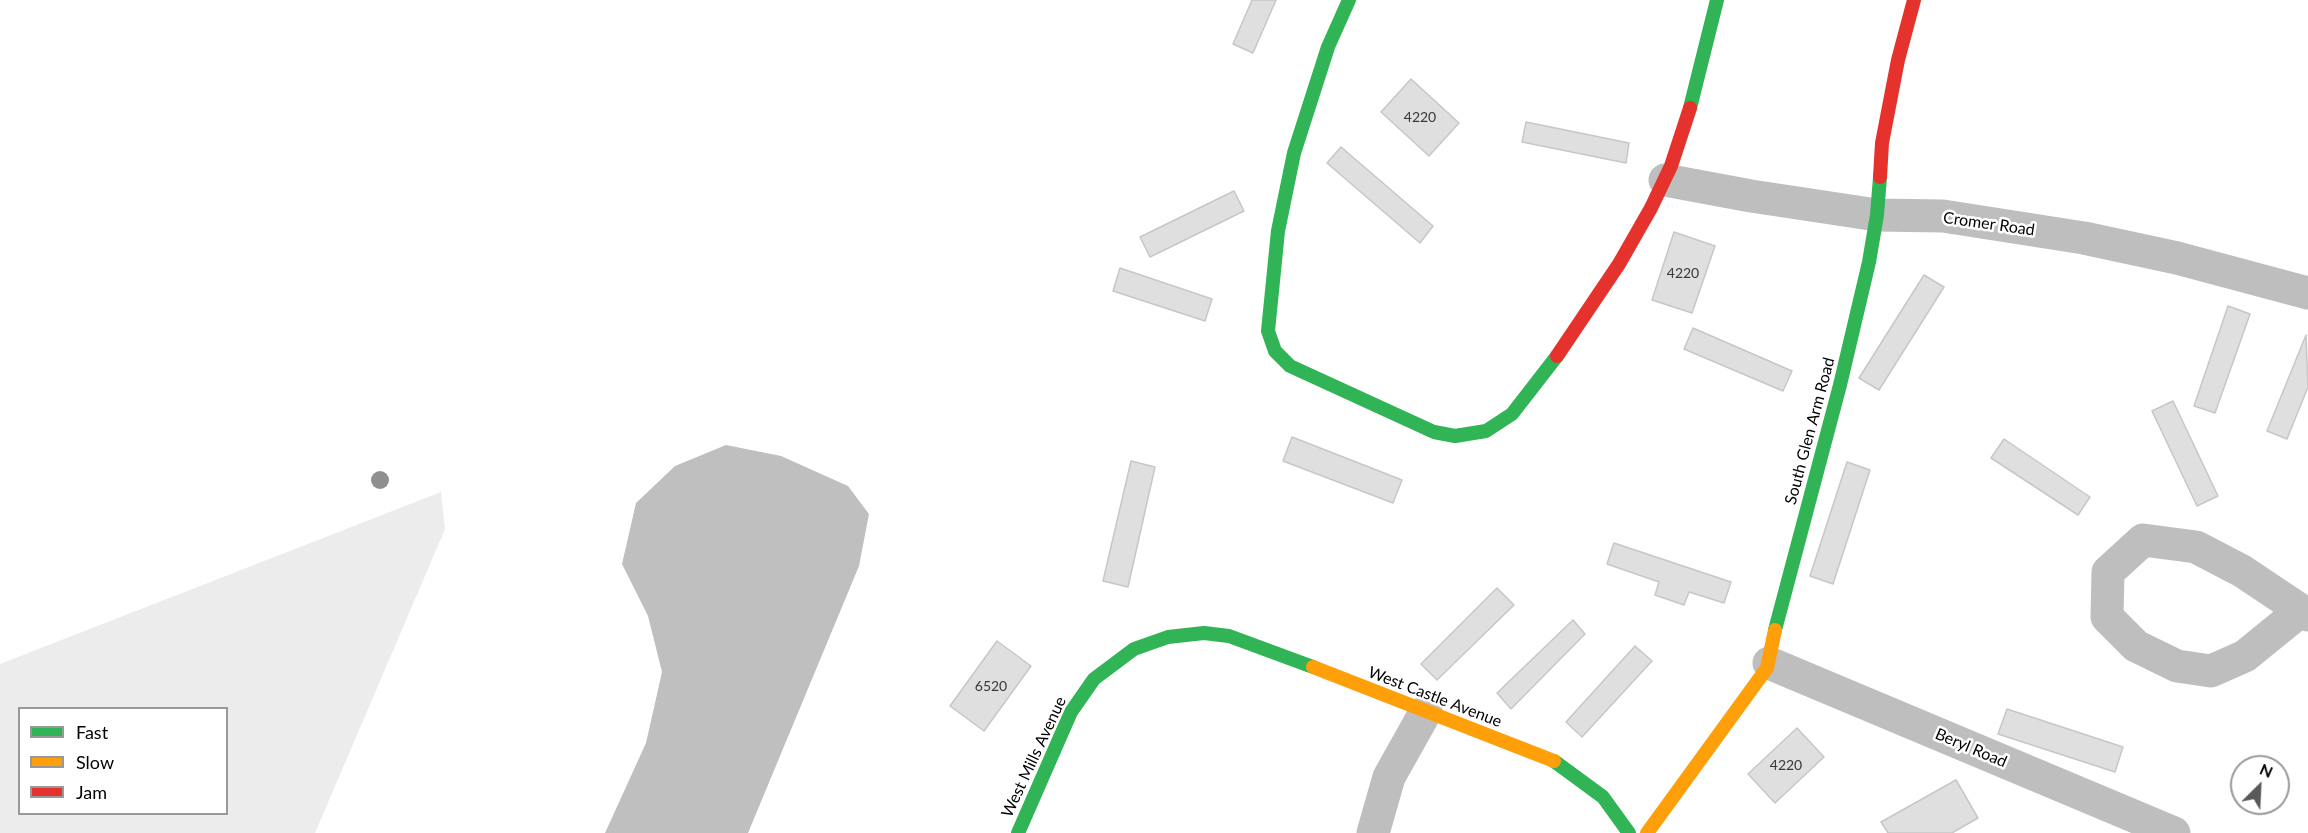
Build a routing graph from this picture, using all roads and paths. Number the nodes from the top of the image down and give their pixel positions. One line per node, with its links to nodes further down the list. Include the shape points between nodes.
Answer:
1 (1349, 0): 4 (street, via 1312,91 1278,231 1269,309 1271,341 1278,356 1290,366 1434,432 1476,434 1504,422 1585,317)
2 (1717, 0): 4 (street, via 1692,102)
3 (1914, 0): 5 (street, South Glen Arm Road, via 1882,143)
4 (1665, 180): 5 (street, Cromer Road)
5 (1877, 215): 6 (street, Cromer Road, via 1943,216 2084,238); 9 (street, South Glen Arm Road, via 1840,385)
6 (2308, 293)
7 (2303, 613): 7 (street, via 2242,571 2196,548 2143,540 2108,572 2107,617 2136,646 2177,666 2211,670 2245,656)
8 (1204, 633): 10 (street, West Castle Avenue, via 1251,643); 11 (street, West Mills Avenue, via 1156,640 1125,654 1101,671 1071,712)
9 (1768, 663): 14 (street, South Glen Arm Road); 15 (street, Beryl Road)
10 (1426, 711): 12 (street, via 1389,777); 13 (street, West Castle Avenue, via 1561,764 1603,798)
11 (1018, 833)
12 (1373, 833)
13 (1629, 833)
14 (1647, 833)
15 (2174, 833)

